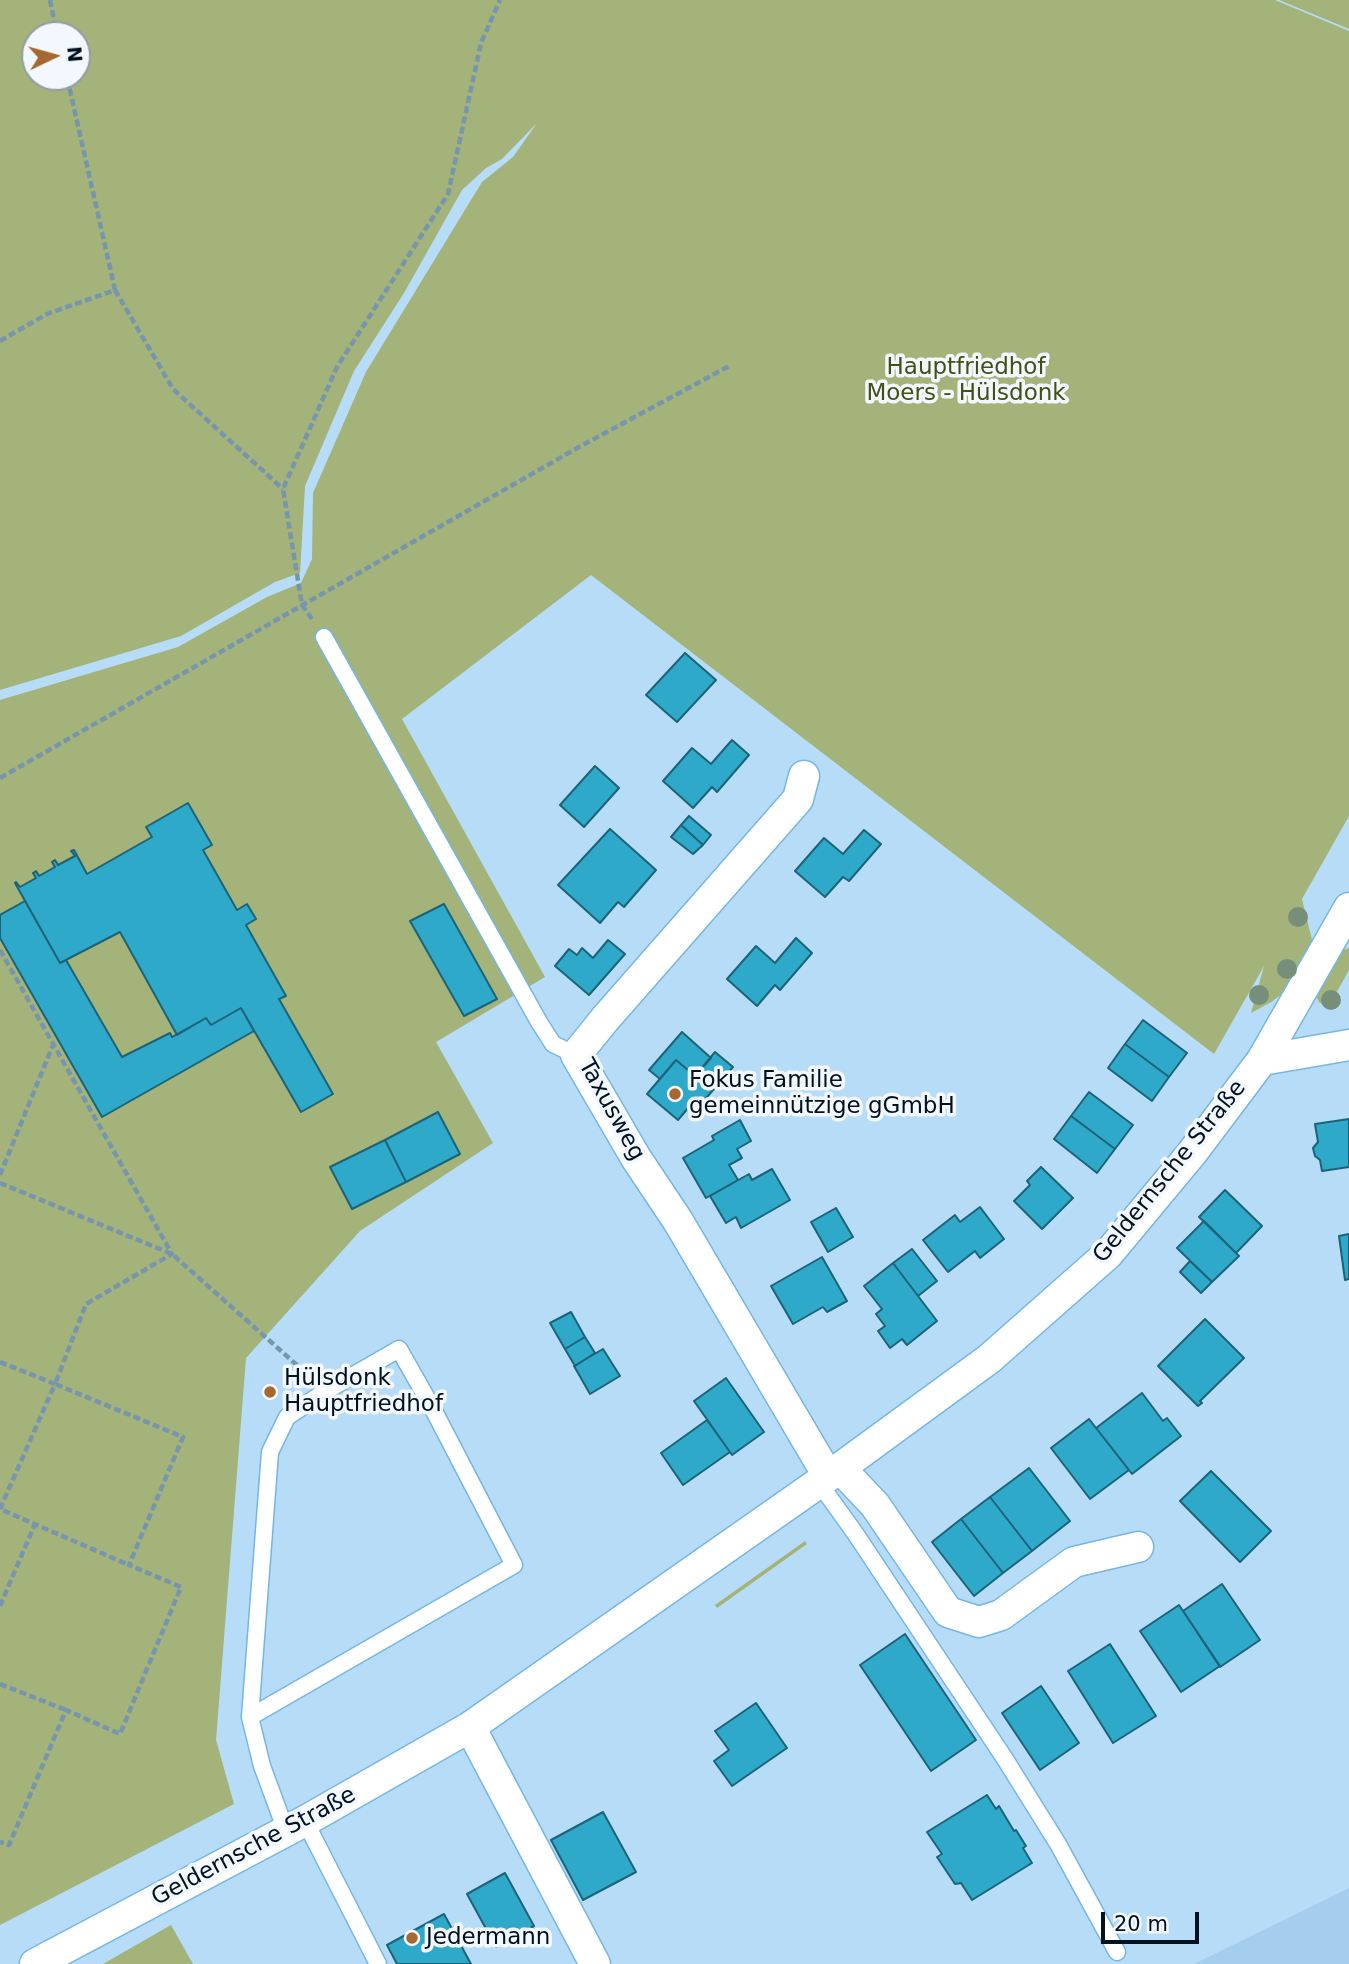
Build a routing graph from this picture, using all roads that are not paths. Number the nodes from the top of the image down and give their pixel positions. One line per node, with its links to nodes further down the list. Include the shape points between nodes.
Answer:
1 (324, 637): 5 (lane, via 539,1022 553,1044)
2 (804, 776): 5 (street, Taxusweg, via 799,799)
3 (1349, 908): 6 (street, Geldernsche Straße)
4 (1349, 1045): 6 (street)
5 (576, 1055): 7 (street, Taxusweg)
6 (1262, 1059): 7 (street, Geldernsche Straße, via 1108,1254 989,1359)
7 (829, 1476): 8 (street, via 875,1505 948,1612 979,1622 1001,1615 1074,1562); 10 (street, Geldernsche Straße); 12 (lane, via 863,1544 1058,1844)
8 (1138, 1547)
9 (250, 1717): 9 (lane, via 513,1565 398,1349 287,1417 270,1452); 11 (lane, via 262,1766)
10 (470, 1727): 11 (street, Geldernsche Straße); 15 (street)
11 (296, 1826): 13 (street, Geldernsche Straße); 14 (lane)
12 (1117, 1952)
13 (35, 1964)
14 (378, 1964)
15 (595, 1964)

